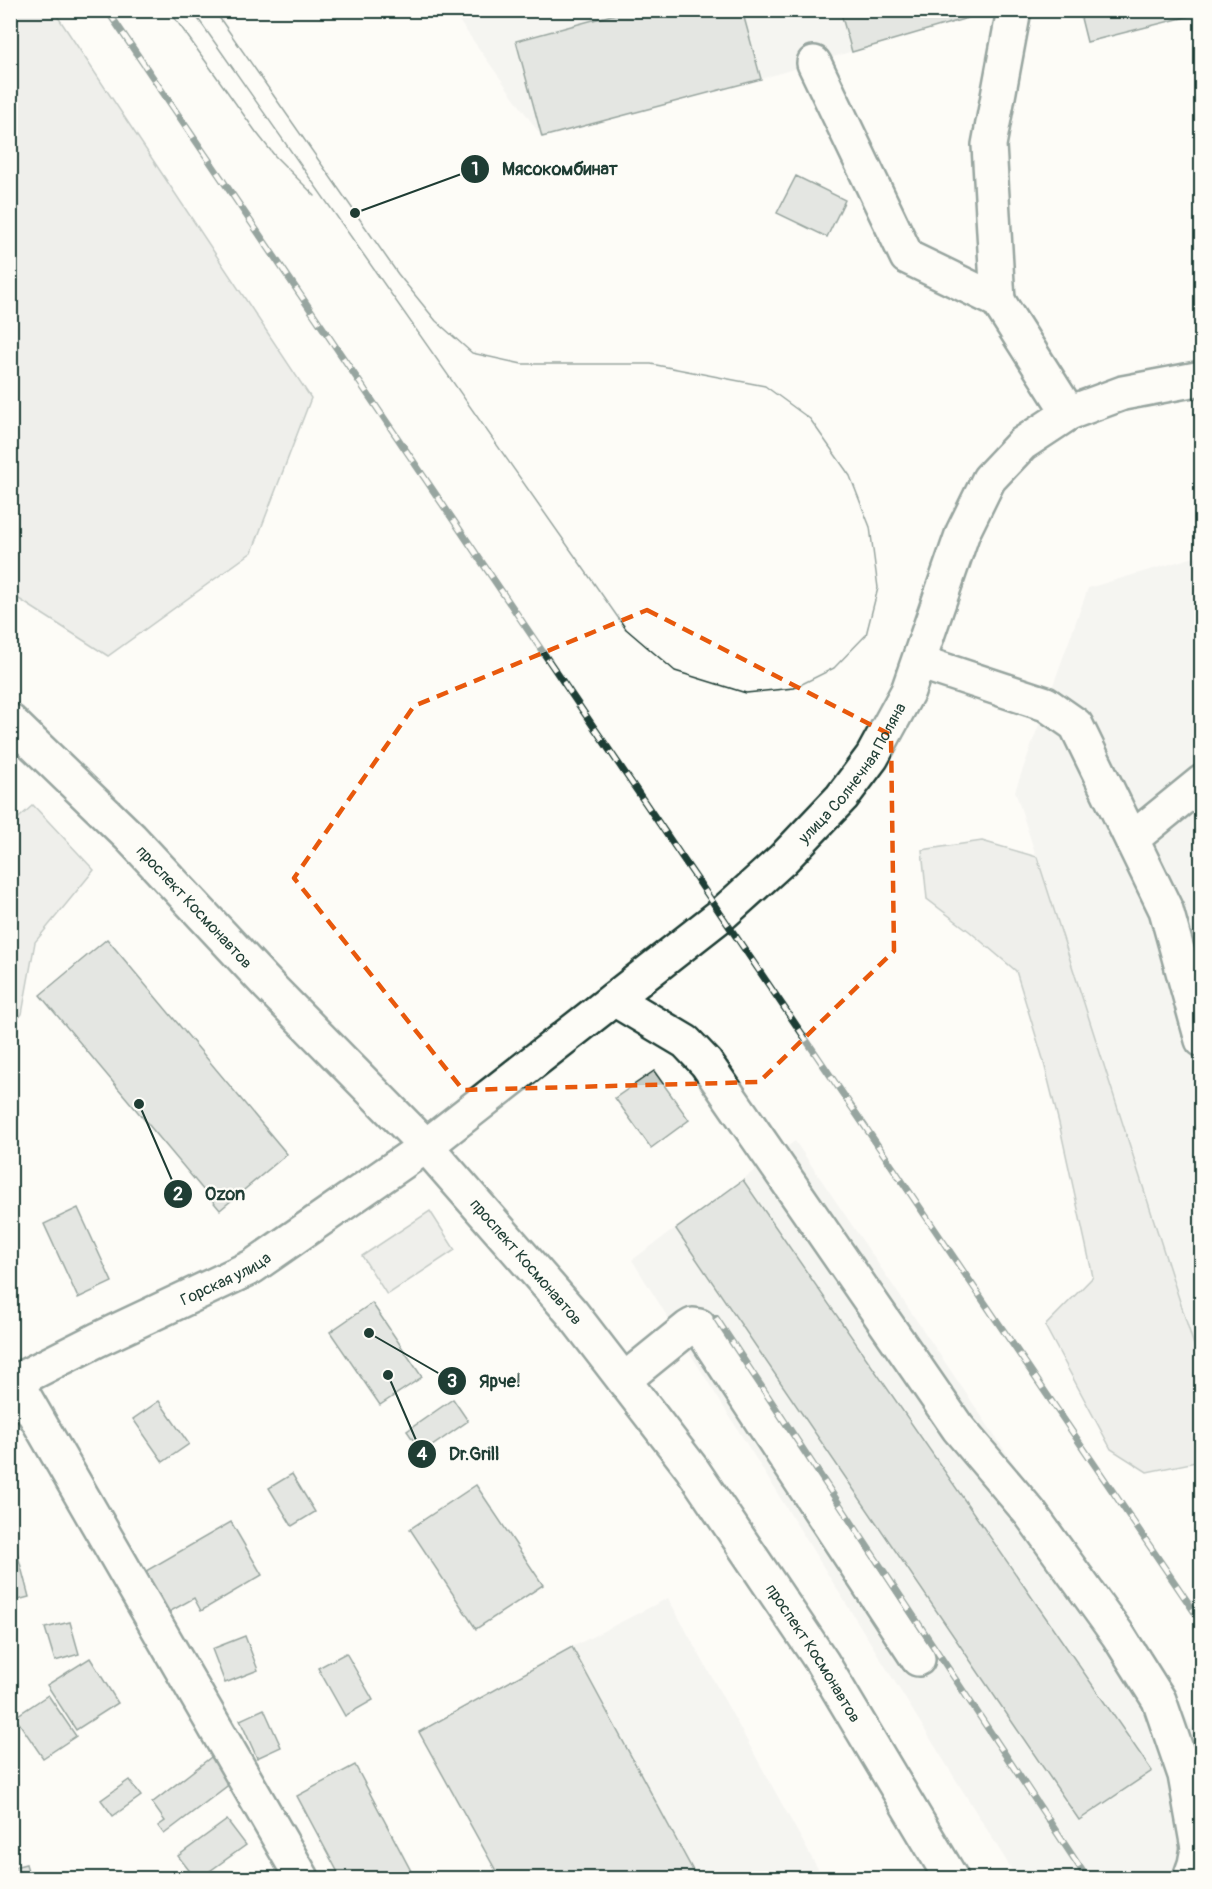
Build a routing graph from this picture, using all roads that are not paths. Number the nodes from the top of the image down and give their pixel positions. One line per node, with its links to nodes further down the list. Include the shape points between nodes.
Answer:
1 (1014, 10): 3 (street, via 989,145)
2 (814, 63): 3 (street, via 907,257)
3 (998, 302): 5 (street)
4 (1202, 378): 5 (street, улица Солнечная Поляна, via 1123,393)
5 (1069, 413): 6 (street, улица Солнечная Поляна, via 1022,444 989,479 963,532)
6 (919, 662): 9 (street, via 1046,704 1076,725); 10 (street, улица Солнечная Поляна, via 908,691 872,757 842,797 721,915)
7 (10, 721): 12 (street, проспект Космонавтов, via 131,838)
8 (1202, 782): 9 (street)
9 (1132, 839): 11 (street, via 1166,910)
10 (614, 999): 12 (street, улица Солнечная Поляна); 18 (street, via 686,1042 706,1063 958,1428 1030,1513 1118,1635 1159,1700 1183,1766 1198,1848)
11 (1202, 1040)
12 (426, 1146): 13 (street, проспект Космонавтов, via 564,1304); 14 (street, Горская улица, via 252,1267)
13 (624, 1380): 15 (street, via 688,1328 699,1326); 17 (street, проспект Космонавтов, via 692,1469 822,1662)
14 (13, 1383): 16 (street)
15 (918, 1659)
16 (302, 1878)
17 (951, 1878)
18 (1190, 1878)

